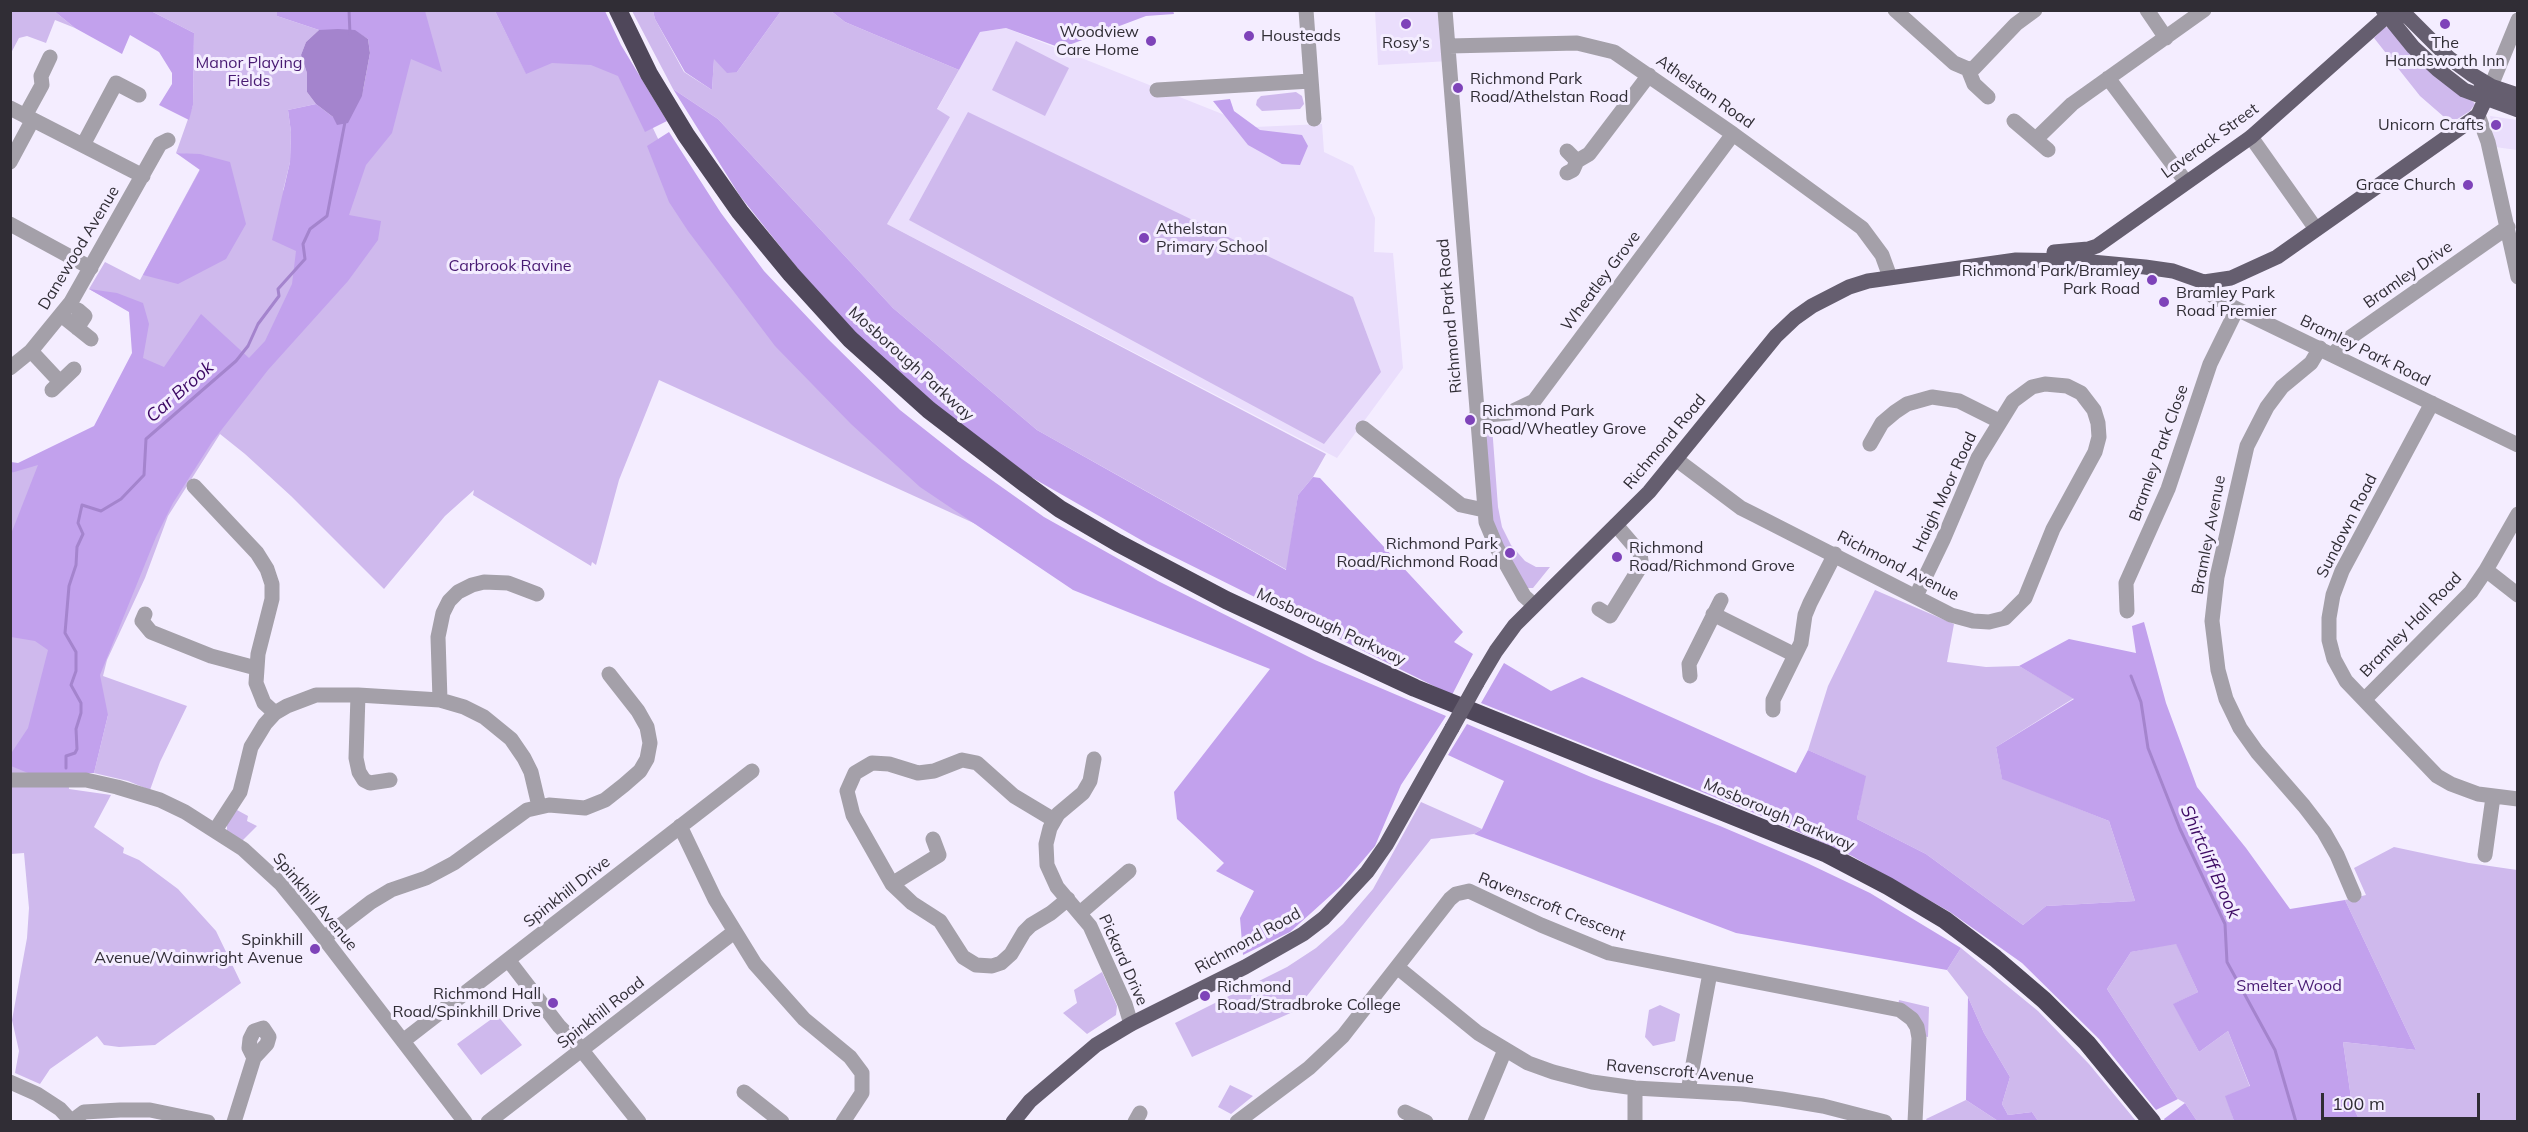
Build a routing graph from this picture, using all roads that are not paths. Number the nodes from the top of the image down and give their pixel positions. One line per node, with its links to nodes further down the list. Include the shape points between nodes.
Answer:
1 (618, 10): 137 (highway, Mosborough Parkway, via 649,74 686,135 790,274 849,339 928,410 1044,497 1118,543 1226,600 1415,688 1827,854 1888,886 1953,927 2044,1000 2087,1043)
2 (1306, 10): 16 (street)
3 (1445, 10): 11 (street, Richmond Park Road)
4 (1895, 10): 13 (street, via 1954,63)
5 (2035, 10): 13 (street, via 1974,68)
6 (2146, 10): 10 (street)
7 (2204, 10): 10 (street)
8 (2394, 13): 17 (main road, via 2437,69 2464,90); 29 (main road, Laverack Street)
9 (2517, 20): 17 (street)
10 (2166, 38): 15 (street)
11 (1449, 46): 14 (street, Athelstan Road, via 1590,45 1614,52); 59 (street, Richmond Park Road)
12 (50, 57): 25 (street)
13 (1968, 69): 21 (street, via 1974,84)
14 (1649, 75): 28 (street, Athelstan Road); 35 (street, via 1589,154)
15 (2108, 78): 30 (street, via 2064,111); 37 (street)
16 (1311, 81): 18 (street); 26 (street)
17 (2485, 88): 20 (main road); 23 (main road); 24 (main road, Richmond Road)
18 (1157, 90)
19 (139, 94): 32 (street, via 116,83)
20 (2517, 96)
21 (1988, 97)
22 (10, 108): 25 (street)
23 (2517, 110)
24 (2478, 115): 39 (street); 40 (main road, Richmond Road)
25 (29, 119): 32 (street); 34 (street)
26 (1314, 119)
27 (2014, 121): 30 (street)
28 (1733, 134): 45 (street, Athelstan Road, via 1862,228 1882,255); 59 (street, Wheatley Grove, via 1534,401 1509,412)
29 (2251, 137): 37 (main road, Laverack Street); 40 (street)
30 (2036, 139): 33 (street)
31 (168, 140): 36 (street, Danewood Avenue, via 160,144)
32 (83, 145): 36 (street)
33 (2048, 150)
34 (10, 162)
35 (1570, 162)
36 (143, 176): 44 (street, Danewood Avenue)
37 (2186, 182): 41 (main road, Laverack Street)
38 (10, 224): 44 (street)
39 (2508, 227): 46 (street); 54 (street, Bramley Drive)
40 (2316, 230): 47 (main road, Richmond Road, via 2254,269)
41 (2108, 237): 42 (main road, Laverack Street, via 2088,249); 43 (main road, via 2109,251 2114,256)
42 (2016, 260): 43 (main road, Richmond Road); 45 (main road, Richmond Road)
43 (2145, 267): 47 (main road, Richmond Road, via 2173,271)
44 (91, 268): 50 (street, Danewood Avenue)
45 (1890, 277): 64 (main road, Richmond Road, via 1849,287 1795,318 1753,363)
46 (2517, 277)
47 (2204, 282): 48 (street, Bramley Park Road, via 2213,296)
48 (2237, 309): 54 (street, Bramley Park Road); 77 (street, Bramley Park Close, via 2210,364 2168,489 2126,583)
49 (78, 310): 51 (street, via 85,316)
50 (61, 315): 51 (street); 53 (street, Danewood Avenue)
51 (77, 328): 52 (street)
52 (91, 339)
53 (31, 351): 55 (street, Danewood Avenue); 56 (street, via 56,386)
54 (2326, 352): 58 (street, Bramley Park Road); 103 (street, Bramley Avenue, via 2283,387 2267,407 2247,446 2217,577 2212,621 2217,670 2240,728 2324,832)
55 (10, 368)
56 (74, 369)
57 (2073, 389): 60 (street, Haigh Moor Road, via 2053,384 2032,387 2013,401); 73 (street, Richmond Avenue, via 2094,410 2099,429 2097,445 2053,529 2025,598 2005,618 1989,622 1951,615)
58 (2432, 403): 63 (street, Bramley Park Road); 85 (street, Sundown Road, via 2351,552 2333,595 2329,640 2334,659 2346,681)
59 (1476, 416): 66 (street, Richmond Park Road)
60 (2000, 421): 62 (street, via 1959,401 1932,397 1907,404); 73 (street, Haigh Moor Road, via 1978,458)
61 (1363, 428): 66 (street, via 1461,505)
62 (1870, 433)
63 (2517, 445)
64 (1677, 460): 68 (main road, Richmond Road); 69 (street, Richmond Avenue, via 1741,508)
65 (194, 486): 81 (street, via 200,502 262,559 272,584)
66 (1484, 510): 75 (street, Richmond Park Road, via 1497,548 1524,596)
67 (2517, 514): 70 (street, Bramley Hall Road)
68 (1616, 525): 75 (main road, Richmond Road); 76 (street, via 1634,544 1641,561 1610,616)
69 (1835, 554): 73 (street, Richmond Avenue); 80 (street, via 1805,615 1804,634)
70 (2486, 570): 72 (street); 85 (street, Bramley Hall Road, via 2453,611)
71 (537, 594): 86 (street, via 497,582 472,585 454,597 443,613 438,637)
72 (2517, 595)
73 (1916, 596)
74 (1721, 600): 79 (street)
75 (1534, 605): 111 (main road, Richmond Road, bridge, via 1503,642 1477,683 1386,845 1324,918 1245,967)
76 (1599, 609)
77 (2127, 611)
78 (145, 614): 81 (street, via 142,621 151,632 211,656)
79 (1713, 614): 80 (street); 83 (street, via 1689,663)
80 (1795, 655): 87 (street, via 1773,700)
81 (256, 668): 88 (street, via 259,693)
82 (609, 674): 95 (street, via 647,727 647,759 640,771 605,800 585,808)
83 (1690, 675)
84 (358, 695): 86 (street); 88 (street, via 316,695); 92 (street, via 359,772 370,783)
85 (2365, 699): 93 (street, Sundown Road, via 2437,776 2465,790)
86 (440, 700): 95 (street, via 484,717 511,739 531,772)
87 (1773, 710)
88 (275, 713): 98 (street, via 257,734 240,792)
89 (1094, 759): 96 (street, via 1083,794)
90 (752, 771): 97 (street, Spinkhill Drive)
91 (10, 780): 98 (street, Spinkhill Avenue, via 86,780 117,787 160,800)
92 (390, 780)
93 (2493, 797): 94 (street, Sundown Road); 100 (street)
94 (2517, 799)
95 (539, 806): 107 (street, via 514,817 441,872 391,890 371,902)
96 (1054, 820): 102 (street, via 1014,796 977,763 954,761 934,771 918,773 872,763 855,773 847,798); 104 (street, Pickard Drive, via 1046,844 1046,864 1051,878)
97 (680, 826): 106 (street); 108 (street, Spinkhill Drive)
98 (216, 830): 107 (street, Spinkhill Avenue, via 257,860)
99 (933, 839): 102 (street, via 939,855)
100 (2485, 855)
101 (1130, 871): 105 (street, Pickard Drive)
102 (892, 884): 104 (street, via 940,921 963,957 983,966 1000,964 1024,932)
103 (2354, 895)
104 (1068, 899): 105 (street, Pickard Drive)
105 (1080, 913): 111 (street, Pickard Drive, via 1098,942)
106 (734, 932): 113 (street, Spinkhill Road); 130 (street, via 779,993 850,1057 862,1073 862,1093)
107 (324, 938): 112 (street, Spinkhill Avenue)
108 (509, 961): 112 (street, Spinkhill Drive); 113 (street)
109 (1397, 967): 110 (street, Ravenscroft Crescent, via 1450,899 1470,891 1609,953); 114 (street, Ravenscroft Avenue, via 1469,1027); 123 (street, Ravenscroft Crescent, via 1338,1041)
110 (1710, 973): 118 (street); 136 (street, Ravenscroft Crescent, via 1907,1014 1917,1027 1919,1038)
111 (1131, 1024): 131 (main road, Richmond Road, via 1074,1061)
112 (403, 1041): 126 (street, Spinkhill Avenue)
113 (582, 1050): 127 (street, Spinkhill Road); 128 (street)
114 (1505, 1050): 117 (street, Ravenscroft Avenue, via 1566,1076); 133 (street)
115 (254, 1058): 125 (street)
116 (10, 1082): 122 (street, via 37,1094)
117 (1635, 1088): 118 (street, Ravenscroft Avenue); 134 (street)
118 (1688, 1091): 121 (street, Ravenscroft Avenue, via 1771,1098)
119 (744, 1092): 129 (street)
120 (1405, 1112): 132 (street)
121 (1862, 1118): 135 (street, Ravenscroft Avenue)
122 (72, 1121): 124 (street, via 84,1112 150,1110)
123 (1239, 1121)
124 (208, 1122)
125 (234, 1122)
126 (465, 1122)
127 (488, 1122)
128 (639, 1122)
129 (782, 1122)
130 (843, 1122)
131 (1013, 1122)
132 (1426, 1122)
133 (1475, 1122)
134 (1635, 1122)
135 (1885, 1122)
136 (1915, 1122)
137 (2152, 1122)

